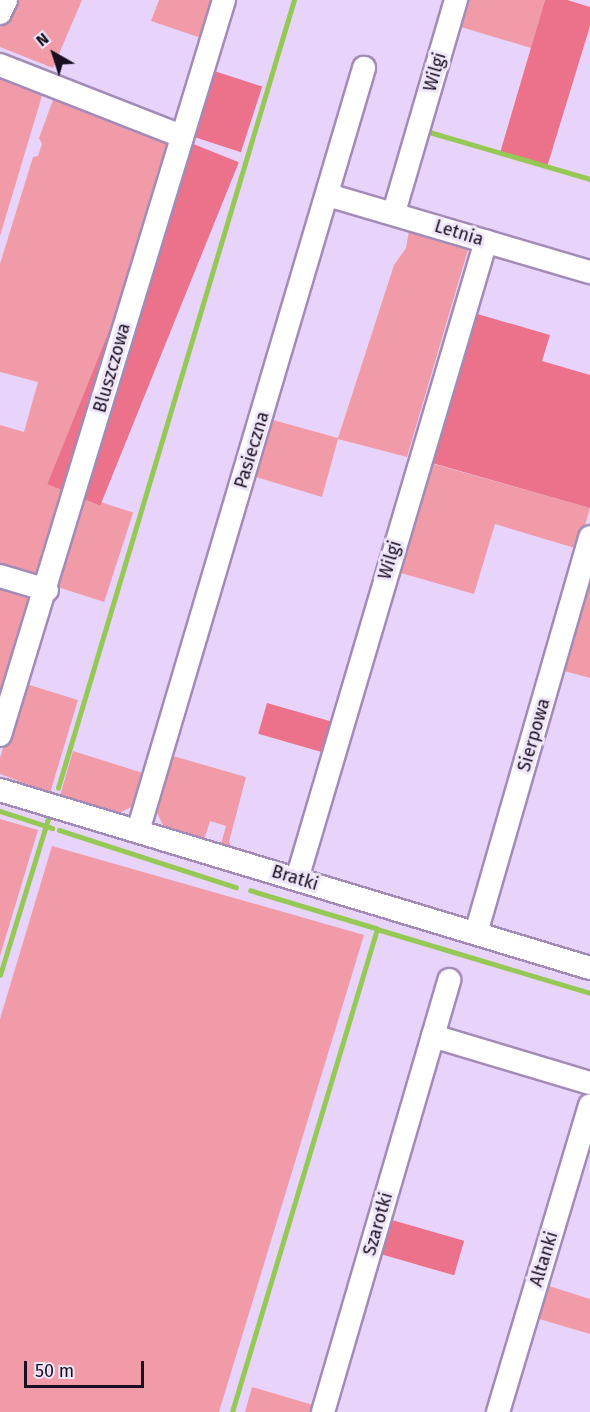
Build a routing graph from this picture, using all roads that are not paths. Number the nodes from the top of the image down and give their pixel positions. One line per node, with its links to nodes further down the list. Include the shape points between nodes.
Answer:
1 (6, 0): 4 (street)
2 (224, 0): 7 (street, Bluszczowa)
3 (456, 0): 9 (street, Wilgi)
4 (0, 13)
5 (0, 65): 7 (street)
6 (364, 68): 8 (street, Pasieczna)
7 (181, 136): 14 (street, Bluszczowa)
8 (328, 195): 9 (street, Letnia); 17 (street, Pasieczna)
9 (394, 212): 10 (street, Letnia)
10 (486, 241): 11 (street, Letnia); 18 (street, Wilgi)
11 (590, 272)
12 (590, 537): 19 (street, Sierpowa)
13 (0, 576): 14 (street)
14 (47, 590): 15 (street, Bluszczowa)
15 (0, 735)
16 (0, 790): 17 (street, Bratki)
17 (138, 831): 18 (street, Bratki)
18 (297, 879): 19 (street, Bratki)
19 (476, 933): 20 (street, Bratki)
20 (590, 968)
21 (449, 980): 22 (street, Szarotki)
22 (433, 1036): 23 (street); 25 (street, Szarotki)
23 (590, 1083)
24 (590, 1105): 26 (street, Altanki)
25 (323, 1412)
26 (498, 1412)

